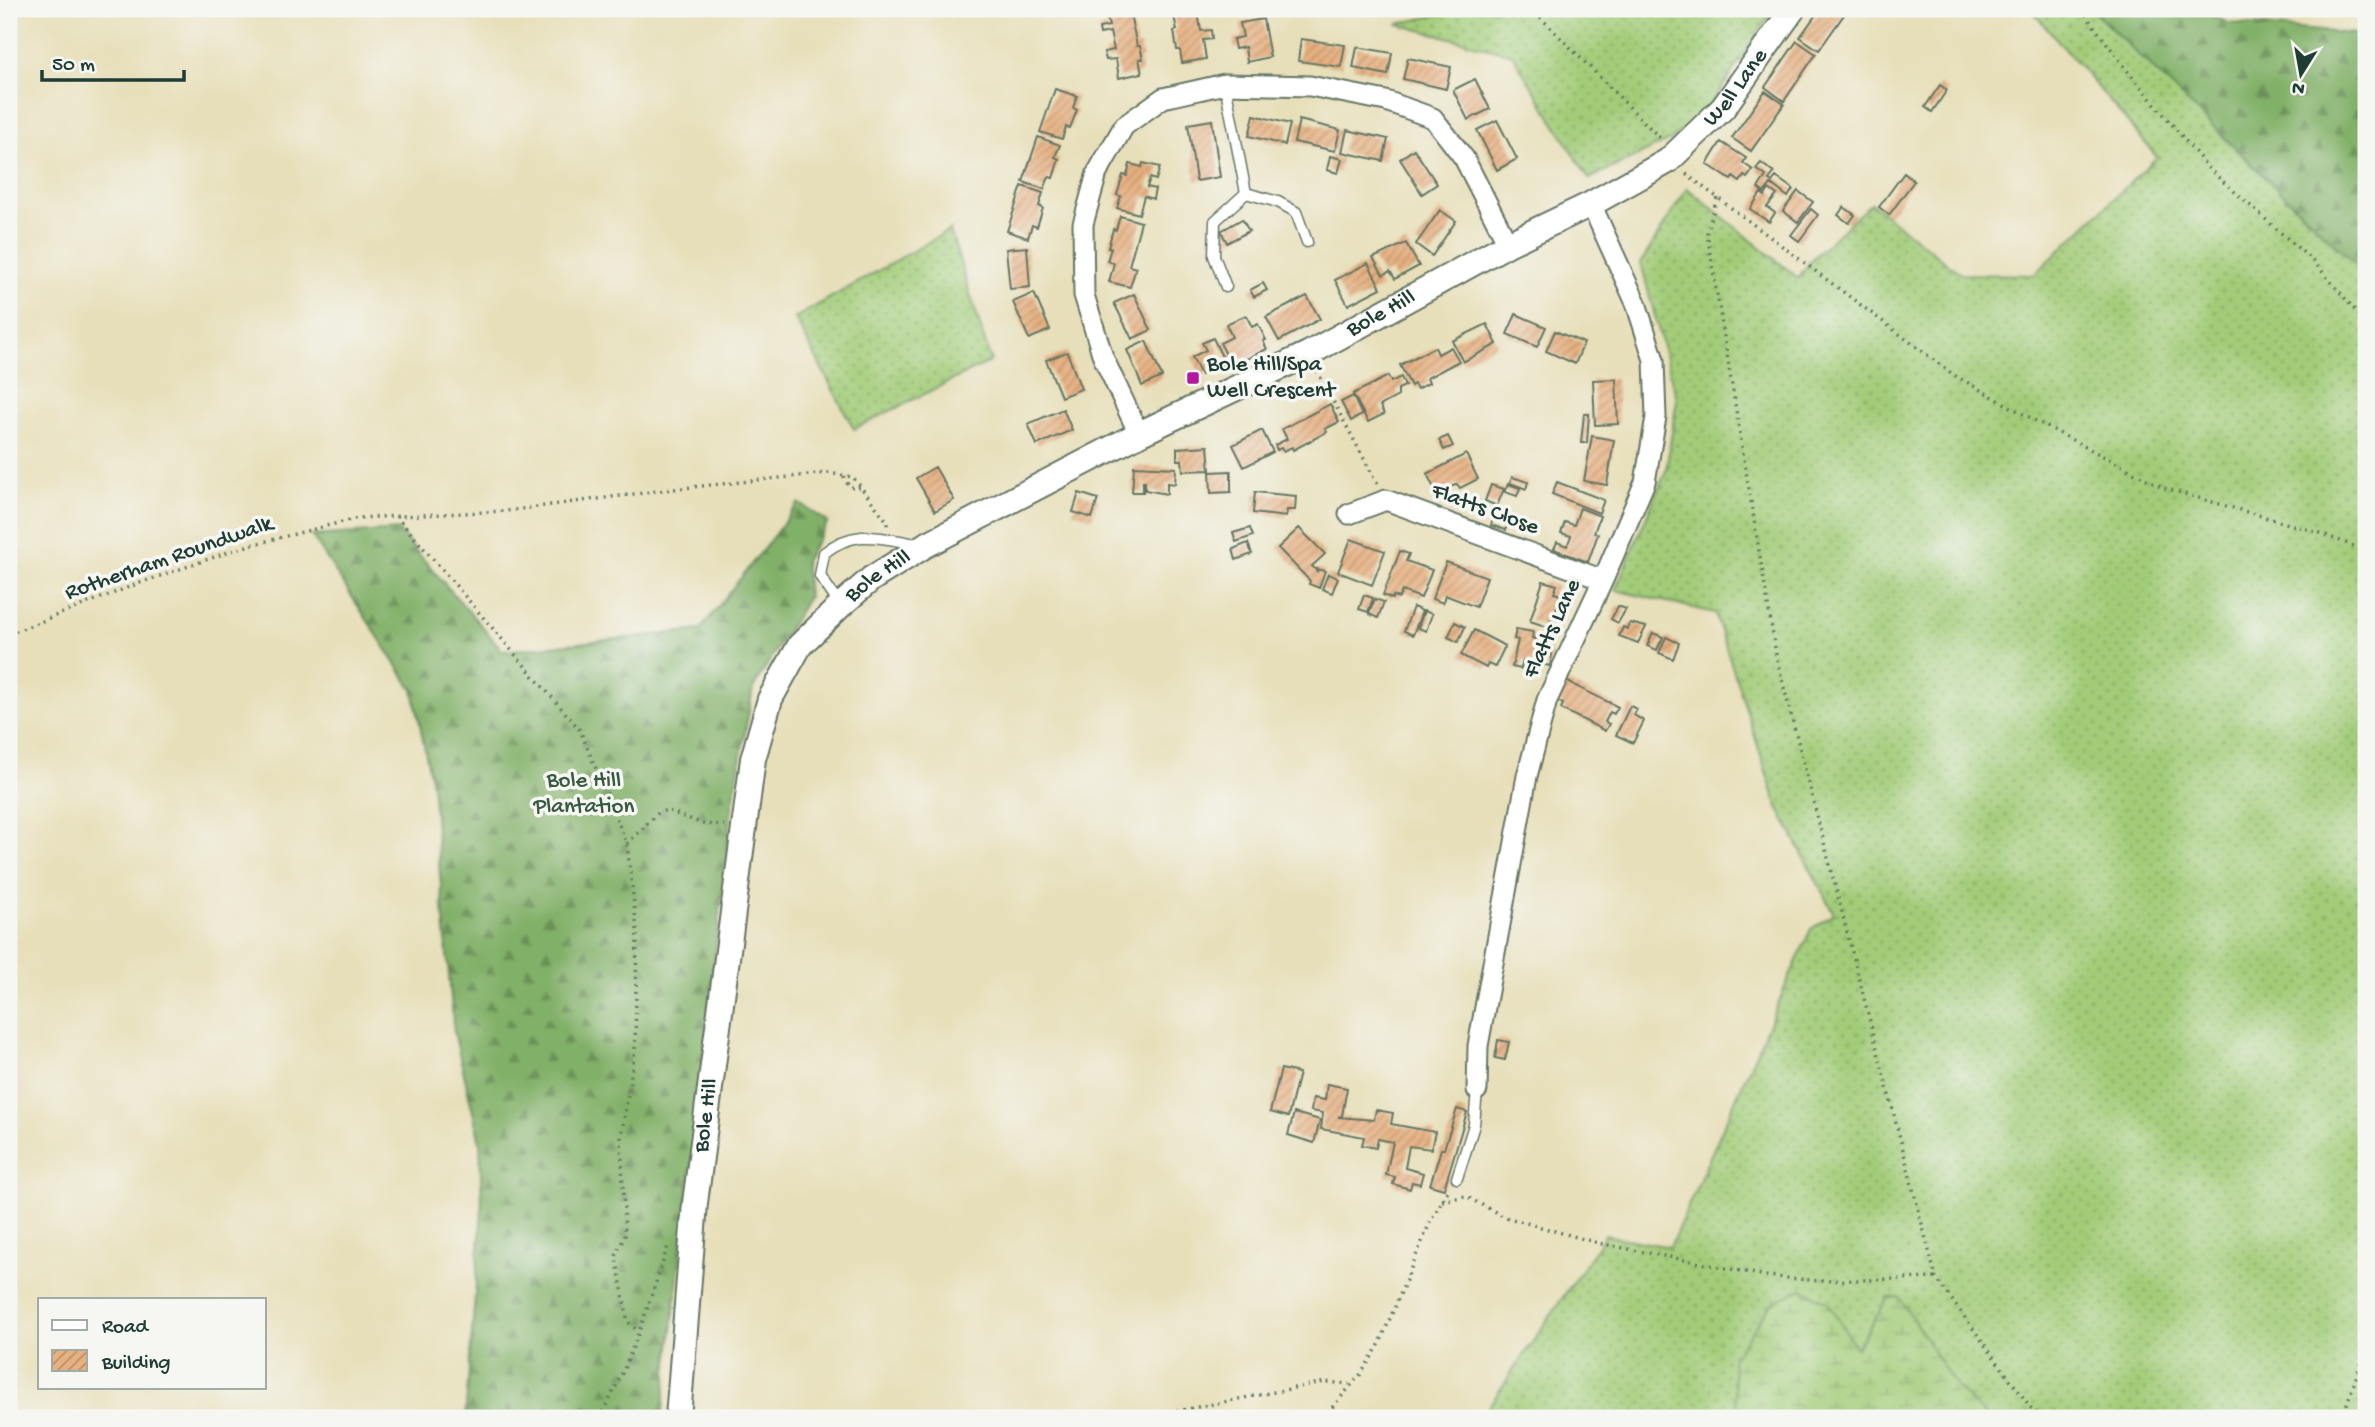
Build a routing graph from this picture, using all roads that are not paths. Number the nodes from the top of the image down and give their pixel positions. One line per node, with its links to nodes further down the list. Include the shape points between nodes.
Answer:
1 (1793, 9): 3 (street, Well Lane, via 1723,108)
2 (1225, 84): 4 (lane); 7 (street, via 1310,86 1386,101 1433,118 1464,158); 9 (street, via 1163,99 1124,126 1097,173 1083,224 1084,295 1103,357)
3 (1672, 158): 5 (street, Bole Hill)
4 (1246, 193): 6 (lane, via 1296,212); 8 (lane, via 1215,222 1214,256)
5 (1591, 204): 7 (street, Bole Hill); 12 (street, Flatts Lane, via 1636,303 1654,360 1656,416 1645,482)
6 (1307, 242)
7 (1508, 244): 9 (street, Bole Hill, via 1308,354)
8 (1226, 287)
9 (1139, 434): 11 (street, Bole Hill)
10 (1349, 514): 12 (street, Flatts Close, via 1386,500)
11 (924, 546): 13 (street, Bole Hill, via 871,579); 13 (lane, via 862,537 840,541 824,553 820,576)
12 (1603, 580): 14 (street, Flatts Lane, via 1547,700 1527,776 1478,1046)
13 (840, 606): 16 (street, Bole Hill, via 800,645 770,699 753,759 695,1203)
14 (1477, 1090): 15 (lane, via 1474,1125)
15 (1457, 1178)
16 (678, 1418)

